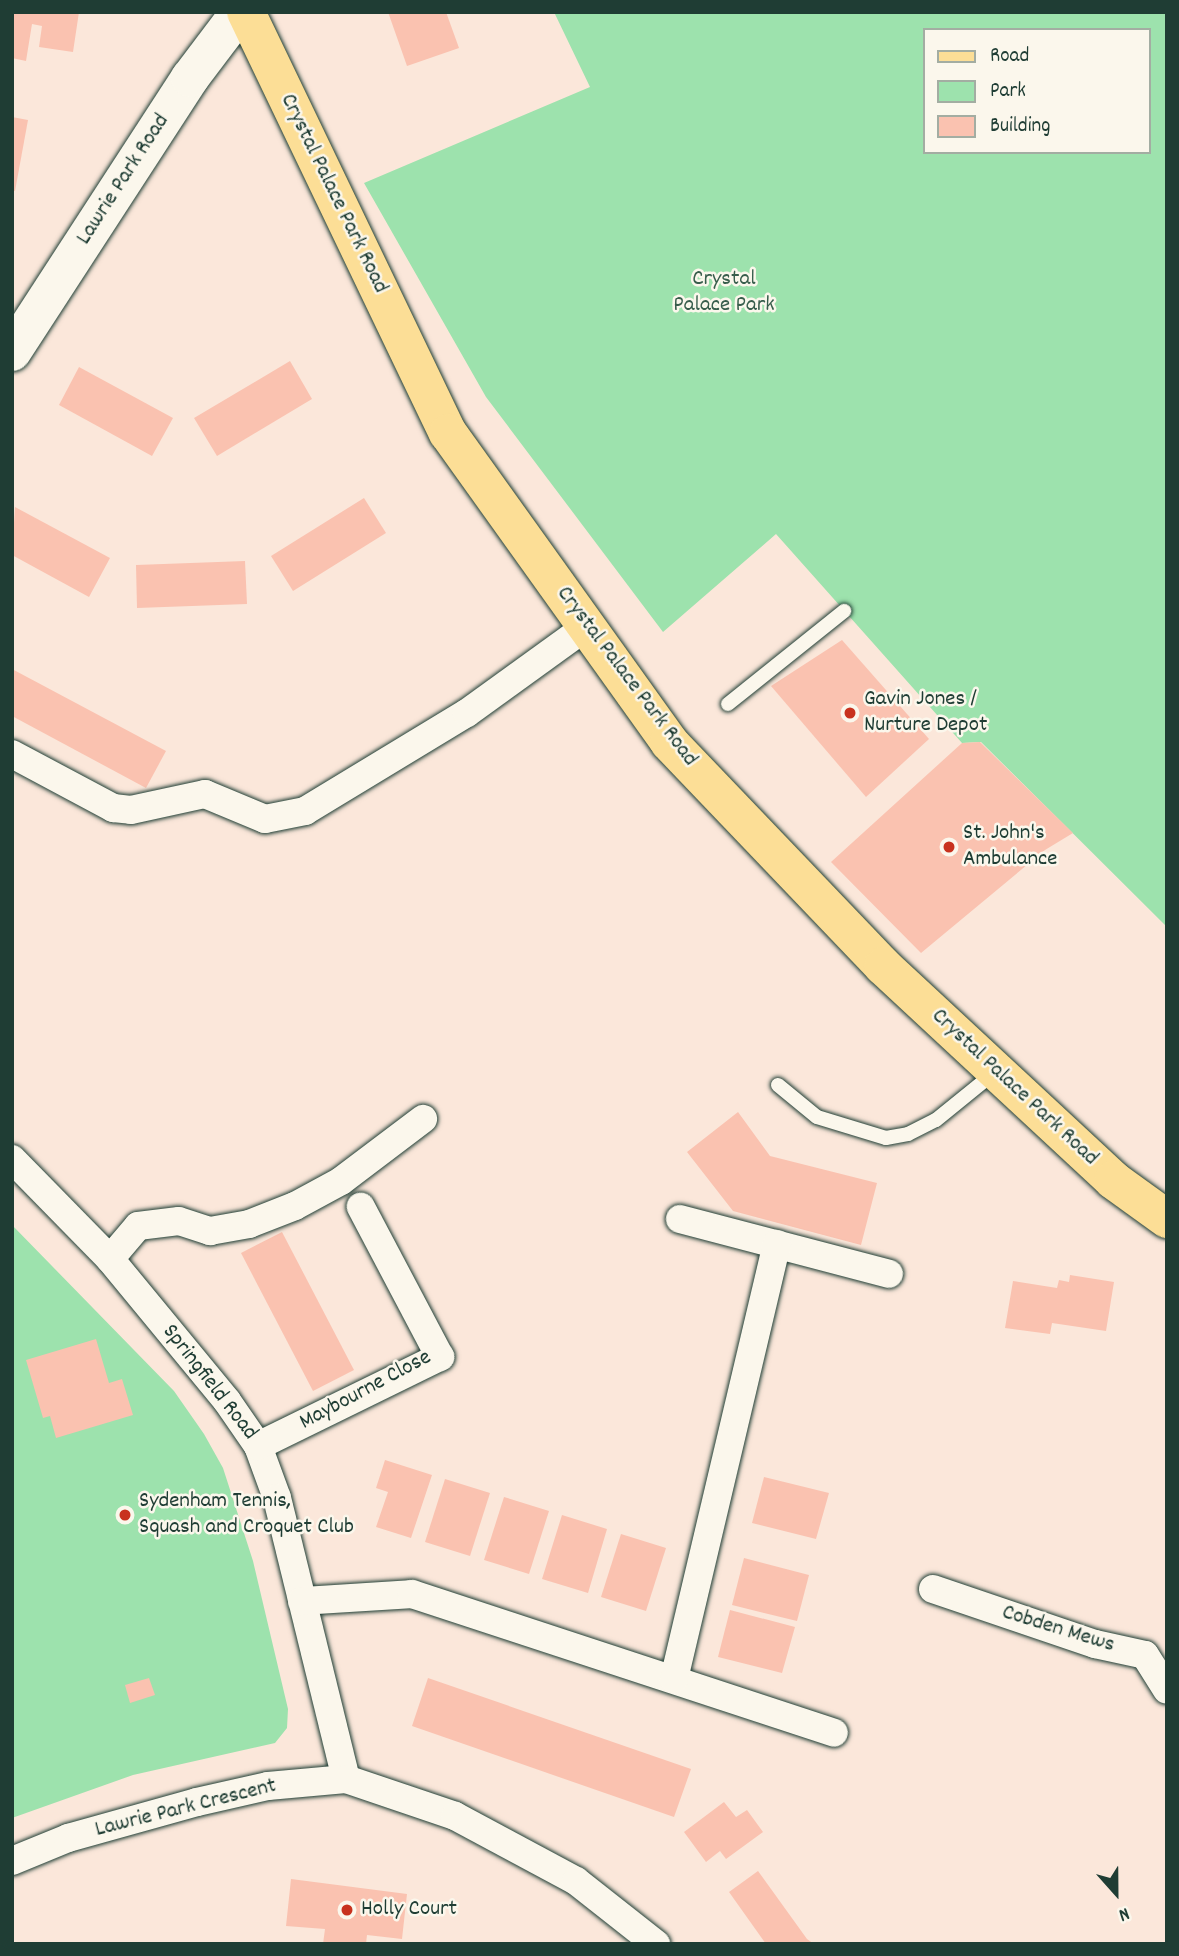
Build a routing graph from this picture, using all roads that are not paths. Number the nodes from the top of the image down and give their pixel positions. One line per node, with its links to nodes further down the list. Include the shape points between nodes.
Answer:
1 (240, 12): 3 (street, Lawrie Park Road, via 190,78)
2 (246, 12): 5 (main road, Crystal Palace Park Road, via 448,433)
3 (12, 352)
4 (844, 611): 6 (lane)
5 (586, 627): 7 (street, via 467,713 305,811 292,814 265,819 205,794 131,810 113,808); 8 (main road, Crystal Palace Park Road, via 669,742 883,966)
6 (727, 704)
7 (12, 754)
8 (996, 1071): 9 (lane, via 936,1121 886,1138 817,1117); 14 (main road, Crystal Palace Park Road, via 1113,1180)
9 (778, 1085)
10 (423, 1119): 16 (street, via 341,1181 295,1206 249,1224 210,1231 178,1222 138,1226)
11 (12, 1159): 16 (street, Springfield Road)
12 (361, 1207): 18 (street, Maybourne Close, via 440,1357)
13 (680, 1219): 15 (street)
14 (1167, 1219)
15 (777, 1244): 17 (street); 21 (street)
16 (110, 1259): 18 (street, Springfield Road, via 227,1401)
17 (890, 1274)
18 (258, 1446): 20 (street, Springfield Road, via 277,1498)
19 (933, 1589): 22 (street, Cobden Mews, via 1095,1644 1145,1655)
20 (302, 1601): 21 (street, via 412,1594); 24 (street, Springfield Road)
21 (674, 1679): 23 (street)
22 (1167, 1690)
23 (834, 1732)
24 (346, 1779): 25 (street, Lawrie Park Crescent, via 268,1786 197,1802 68,1838); 26 (street, Lawrie Park Crescent, via 455,1816 540,1861 576,1881)
25 (12, 1861)
26 (656, 1944)

